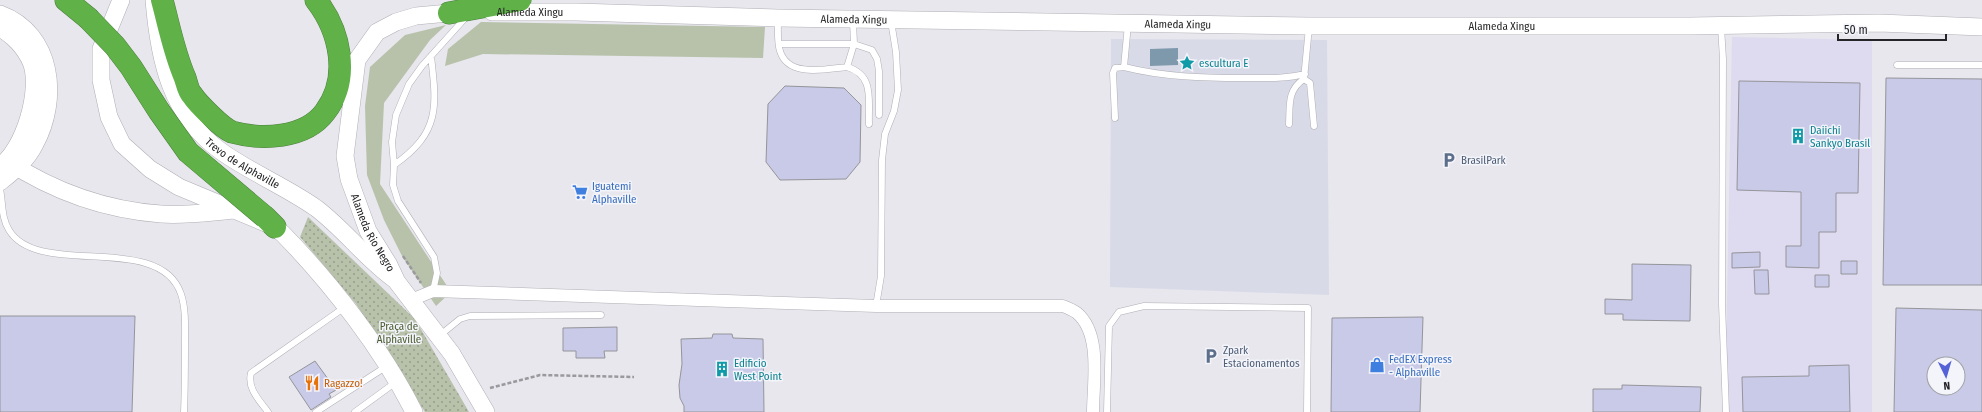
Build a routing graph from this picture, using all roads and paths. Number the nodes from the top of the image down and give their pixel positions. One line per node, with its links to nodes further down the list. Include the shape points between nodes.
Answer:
1 (66, 0): 37 (highway, bridge, via 88,18 119,51 188,152)
2 (121, 0): 36 (main road, via 101,50 101,80 109,117 122,144 150,170 179,187)
3 (154, 0): 39 (main road, Trevo de Alphaville, via 156,31 167,78 177,102 201,134 222,152 305,200 324,214 377,267)
4 (162, 0): 5 (highway, via 177,60 191,95 220,124 231,131 258,136 287,135 308,126 325,113 335,94 341,72 339,50 333,28)
5 (316, 0)
6 (520, 0): 8 (highway)
7 (470, 12): 8 (main road, Alameda Xingu); 10 (main road, Alameda Xingu, via 576,12); 21 (lane)
8 (449, 13): 18 (main road, Alameda Xingu, via 416,16 396,22)
9 (0, 14): 32 (main road, via 30,34 44,58 49,80 42,129 34,145)
10 (778, 18): 11 (main road, Alameda Xingu); 19 (lane)
11 (853, 19): 12 (main road, Alameda Xingu); 20 (lane)
12 (891, 20): 13 (main road, Alameda Xingu); 42 (lane, via 898,90 894,111 885,134 882,160 881,276)
13 (1128, 23): 14 (main road, Alameda Xingu); 25 (lane)
14 (1310, 26): 15 (main road, Alameda Xingu); 26 (lane)
15 (1721, 26): 16 (main road, Alameda Xingu, via 1879,23); 59 (lane, via 1722,338)
16 (1982, 27)
17 (0, 28): 32 (main road, via 10,33 21,46 31,62 34,76 33,98 27,119)
18 (377, 32): 39 (main road, Alameda Rio Negro, via 357,60 345,156 356,203 368,231)
19 (780, 44): 20 (lane); 24 (lane, via 780,52 786,62 797,69 825,70)
20 (854, 44): 24 (lane); 27 (lane, via 872,50 877,59)
21 (431, 56): 33 (lane, via 409,84 396,114 392,142); 33 (lane, via 435,104 431,125 412,152)
22 (1897, 65): 23 (lane)
23 (1982, 65)
24 (847, 67): 29 (lane, via 857,70 865,78 868,86)
25 (1124, 67): 26 (lane, via 1198,78); 28 (lane, via 1115,68 1113,73)
26 (1304, 76): 30 (lane, via 1296,84 1291,95); 31 (lane, via 1310,83)
27 (879, 115)
28 (1115, 118)
29 (869, 124)
30 (1288, 124)
31 (1314, 126)
32 (8, 165): 34 (main road); 36 (main road, via 60,190 106,205 161,214 199,214)
33 (394, 165): 40 (lane, via 393,185 398,201 434,257 437,273)
34 (0, 182)
35 (0, 189): 50 (lane, via 3,218 17,240 51,252 141,262 160,268 173,278 181,294 185,311)
36 (235, 210): 37 (main road)
37 (270, 222): 43 (main road, via 311,263)
38 (401, 253): 40 (path)
39 (397, 282): 41 (main road, Alameda Rio Negro)
40 (431, 292): 41 (street); 42 (street)
41 (411, 300): 45 (main road, Alameda Rio Negro)
42 (876, 306): 56 (street, via 1063,306 1077,313 1092,336)
43 (345, 307): 46 (main road); 51 (lane, via 251,373 249,380 252,388)
44 (602, 315): 45 (lane, via 470,316 460,319)
45 (439, 336): 49 (main road, Alameda Rio Negro)
46 (387, 366): 48 (main road); 52 (lane)
47 (634, 377): 49 (path, via 540,375)
48 (396, 382): 53 (lane); 54 (main road)
49 (475, 392): 55 (main road, Alameda Rio Negro)
50 (184, 412)
51 (268, 412)
52 (316, 412)
53 (354, 412)
54 (414, 412)
55 (486, 412)
56 (1092, 412)
57 (1107, 412): 58 (lane, via 1108,326 1119,312 1144,306 1308,308)
58 (1307, 412)
59 (1726, 412)

